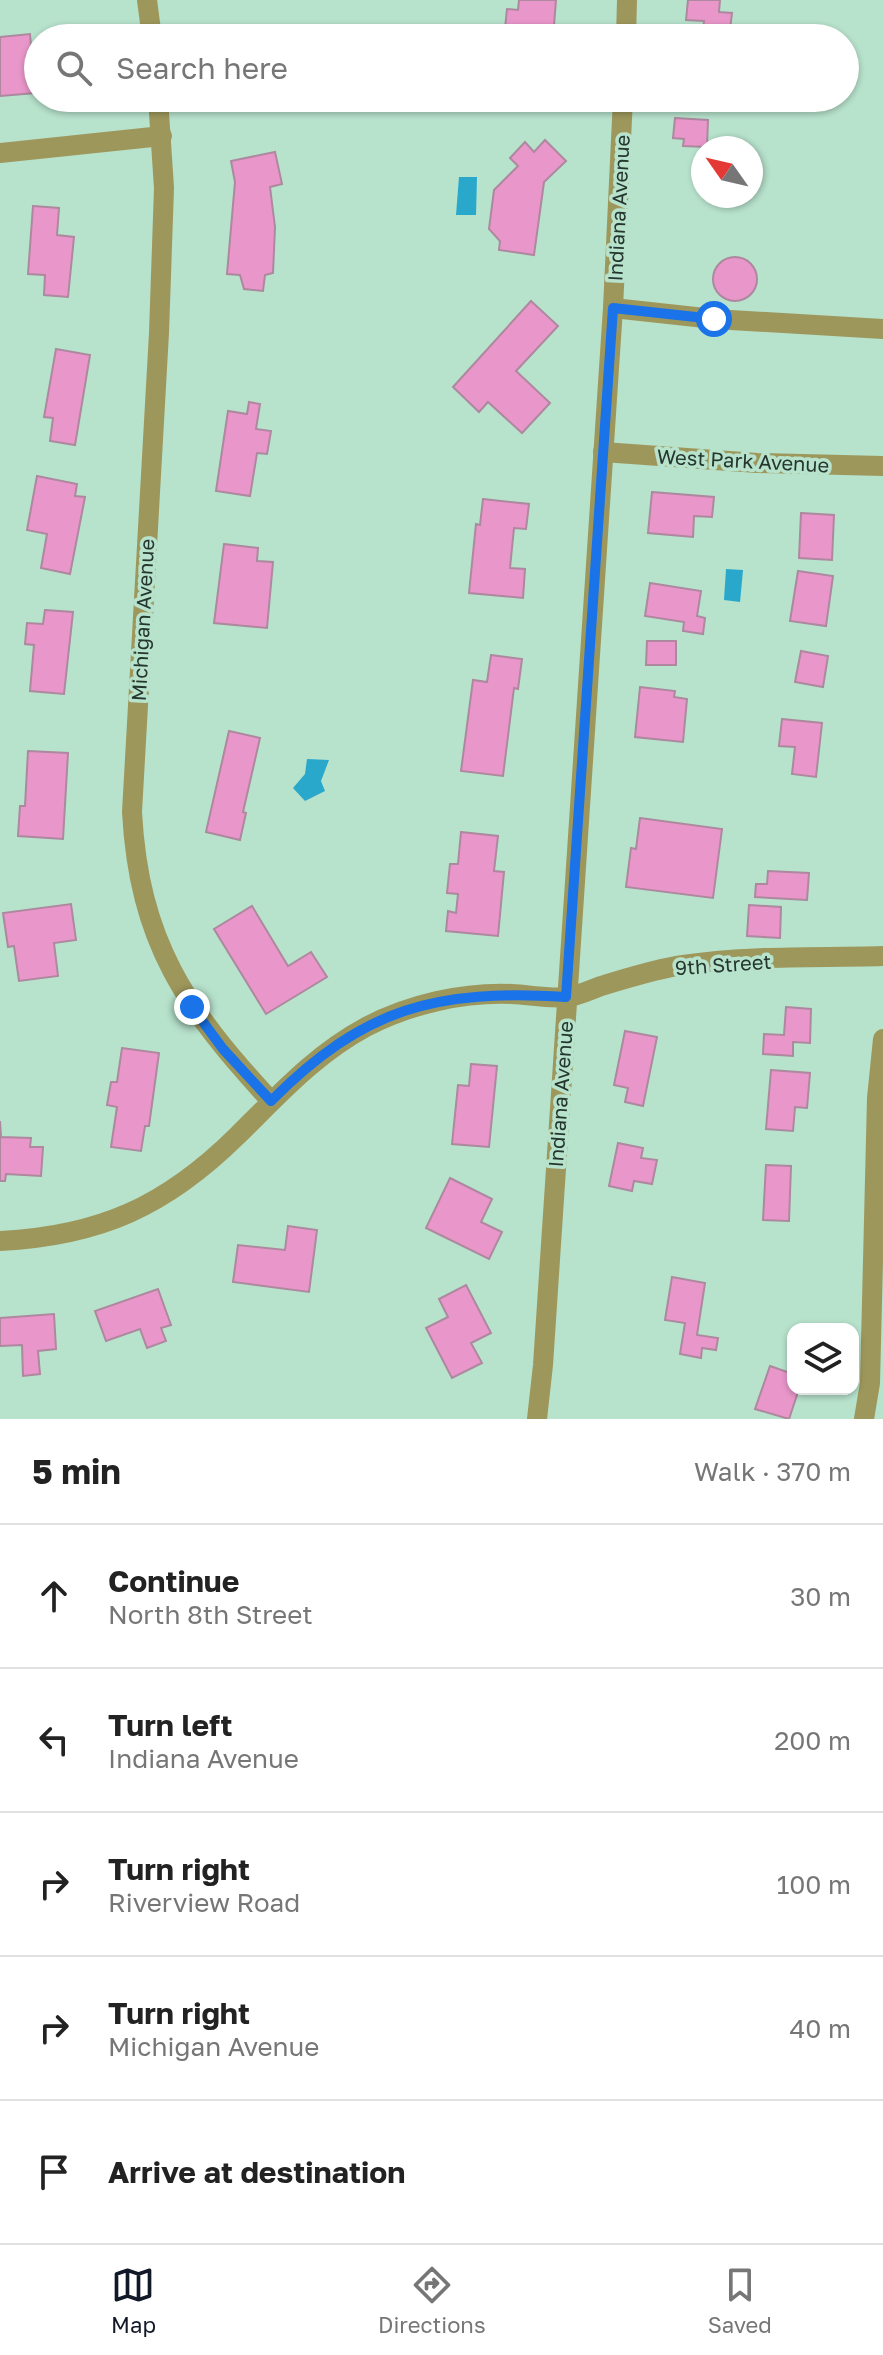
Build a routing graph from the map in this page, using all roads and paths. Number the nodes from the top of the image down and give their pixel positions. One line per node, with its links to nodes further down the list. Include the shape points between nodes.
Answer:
1 (147, 0): 3 (street)
2 (627, 0): 4 (street)
3 (150, 24)
4 (626, 24)
5 (159, 112): 7 (street, Michigan Avenue)
6 (622, 112): 9 (street, Indiana Avenue)
7 (162, 136): 8 (street); 16 (street, Michigan Avenue, via 159,333 132,812 135,859 166,960 192,1007)
8 (0, 153)
9 (613, 308): 10 (street); 11 (street, Indiana Avenue)
10 (883, 329)
11 (603, 452): 12 (street, West Park Avenue); 14 (street, Indiana Avenue)
12 (883, 466)
13 (883, 956): 14 (street, 9th Street, via 682,965)
14 (566, 997): 16 (street, via 475,995 403,1011 332,1047); 18 (street, Indiana Avenue)
15 (883, 1039): 19 (street, via 870,1383)
16 (271, 1101): 17 (street, via 165,1196 74,1232)
17 (0, 1241)
18 (537, 1419)
19 (864, 1419)

